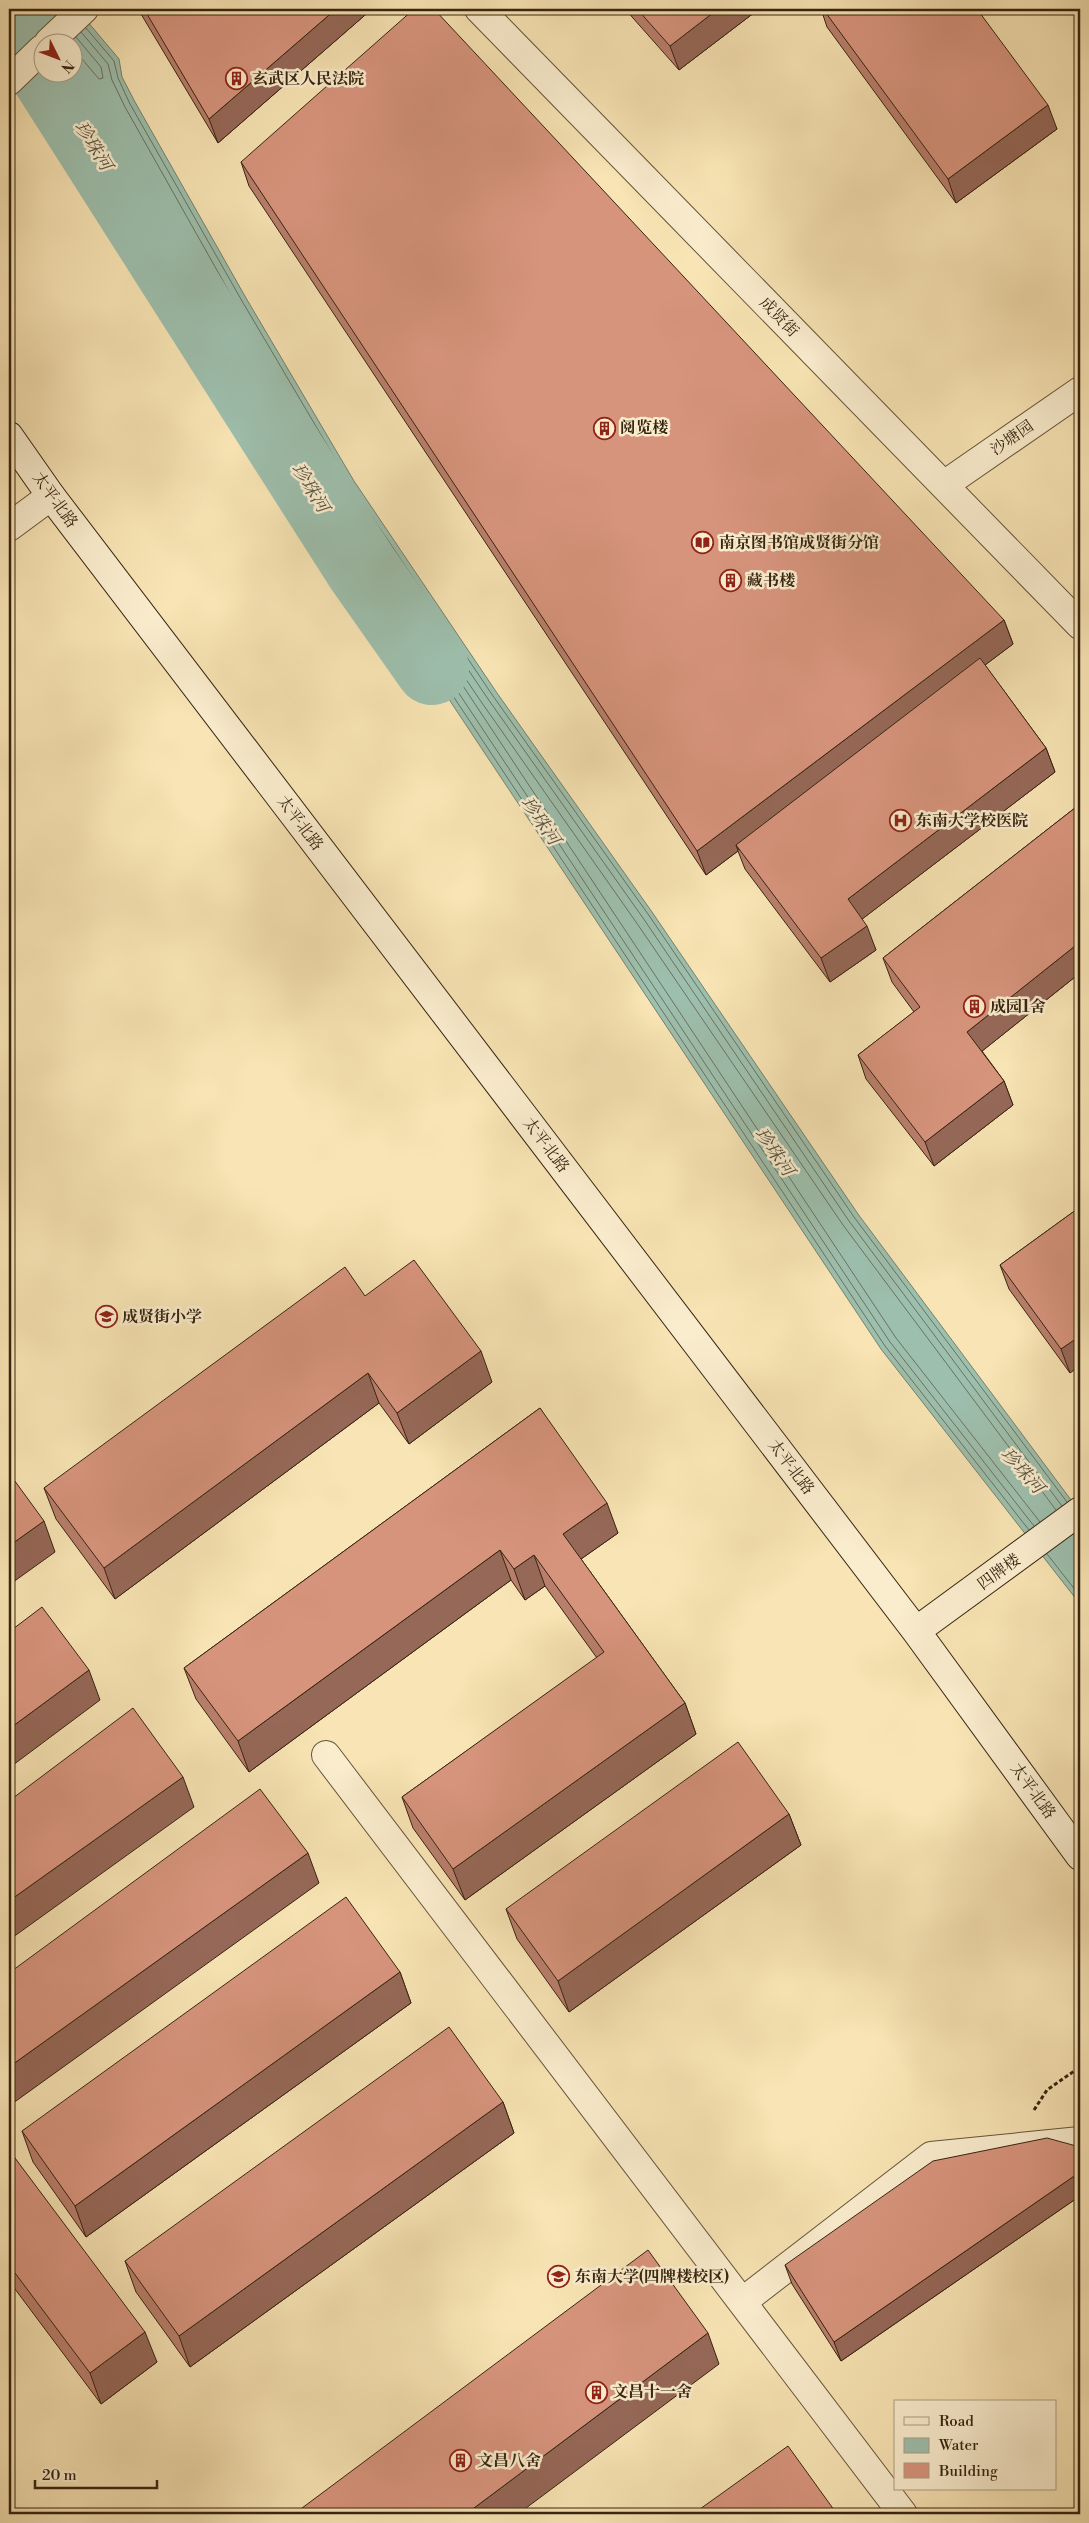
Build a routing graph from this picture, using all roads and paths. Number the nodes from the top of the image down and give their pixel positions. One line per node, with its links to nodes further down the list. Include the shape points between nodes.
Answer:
1 (84, 9): 3 (street)
2 (478, 9): 8 (street, 成贤街)
3 (60, 32)
4 (32, 59): 5 (street)
5 (9, 81)
6 (1080, 391): 8 (street, 沙塘园)
7 (9, 436): 9 (street, 太平北路)
8 (944, 485): 11 (street, 成贤街)
9 (52, 496): 10 (street); 13 (street, 太平北路)
10 (9, 527)
11 (1080, 625)
12 (1080, 1511): 13 (street, 四牌楼)
13 (916, 1630): 15 (street, 太平北路)
14 (326, 1755): 19 (street)
15 (1080, 1856)
16 (1080, 2067): 18 (path, via 1047,2090)
17 (1080, 2141): 18 (street)
18 (1010, 2148): 19 (street, via 931,2156)
19 (742, 2302): 20 (street)
20 (903, 2514)

